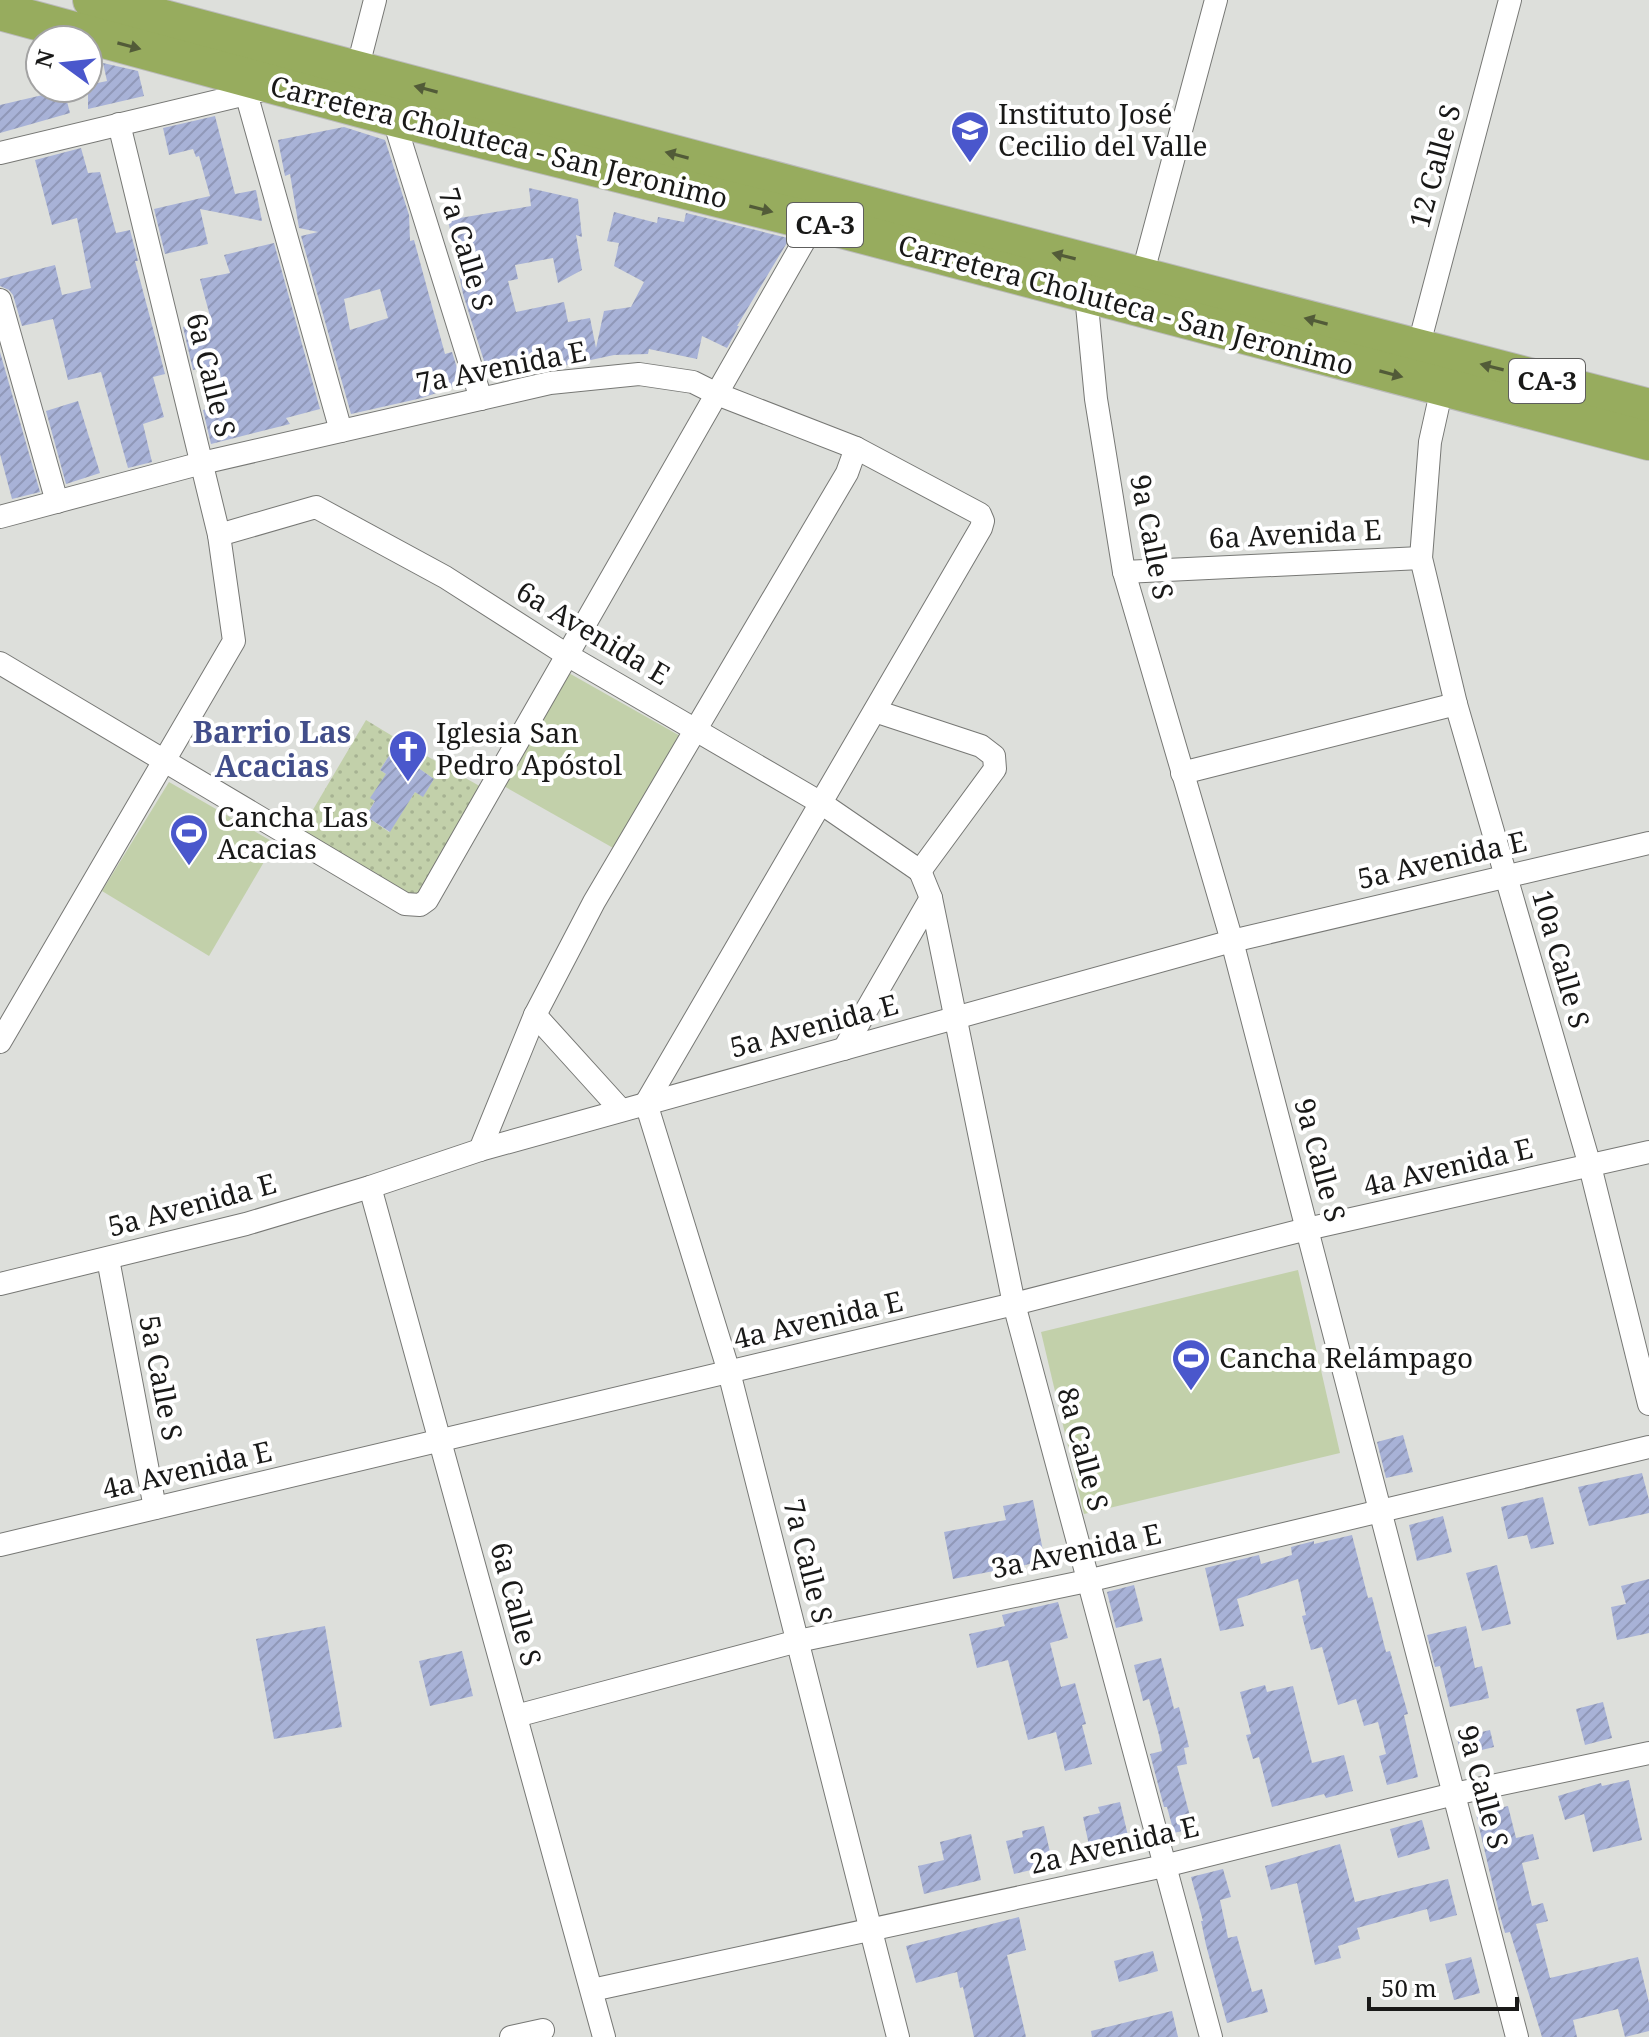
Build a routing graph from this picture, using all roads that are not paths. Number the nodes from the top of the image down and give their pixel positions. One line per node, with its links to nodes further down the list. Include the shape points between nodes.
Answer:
1 (92, 0): 6 (highway, Carretera Choluteca - San Jeronimo / CA-3)
2 (375, 0): 6 (street)
3 (1216, 0): 13 (street)
4 (1510, 0): 16 (street, 12 Calle S)
5 (0, 11): 7 (highway, Carretera Choluteca - San Jeronimo / CA-3, one-way to 7)
6 (357, 70): 13 (highway, Carretera Choluteca - San Jeronimo / CA-3, one-way to 6)
7 (287, 87): 8 (street); 9 (highway, Carretera Choluteca - San Jeronimo / CA-3)
8 (246, 93): 10 (street); 20 (street)
9 (393, 117): 12 (highway, Carretera Choluteca - San Jeronimo / CA-3, one-way to 12); 19 (street, 7a Calle S)
10 (119, 124): 11 (street); 23 (street, 6a Calle S)
11 (0, 153)
12 (815, 222): 14 (highway, Carretera Choluteca - San Jeronimo / CA-3); 18 (street)
13 (1142, 276): 16 (highway, Carretera Choluteca - San Jeronimo / CA-3, one-way to 13)
14 (1086, 295): 17 (highway, Carretera Choluteca - San Jeronimo / CA-3, one-way to 17); 28 (street, 9a Calle S, via 1096,399)
15 (0, 300): 24 (street)
16 (1418, 348): 21 (highway, Carretera Choluteca - San Jeronimo / CA-3, one-way to 16)
17 (1442, 388): 21 (highway, Carretera Choluteca - San Jeronimo / CA-3); 27 (street, 10a Calle S, via 1430,442)
18 (717, 394): 19 (street, 7a Avenida E, via 693,382 639,374 550,383); 22 (street, 7a Avenida E); 29 (street)
19 (481, 399): 20 (street, 7a Avenida E)
20 (341, 431): 23 (street, 7a Avenida E)
21 (1648, 431)
22 (856, 448): 32 (street, 7a Avenida E, via 980,514 983,521); 33 (street, via 847,473)
23 (202, 463): 24 (street, 7a Avenida E); 26 (street, 6a Calle S)
24 (57, 502): 25 (street, 7a Avenida E)
25 (0, 517)
26 (219, 535): 29 (street, 6a Avenida E, via 316,507 445,577); 34 (street, 6a Calle S, via 234,641)
27 (1421, 558): 28 (street, 6a Avenida E); 31 (street, 10a Calle S)
28 (1124, 572): 35 (street, 9a Calle S)
29 (567, 655): 33 (street, 6a Avenida E); 34 (street, via 420,905 405,904)
30 (0, 663): 34 (street)
31 (1456, 704): 35 (street); 39 (street, 10a Calle S)
32 (875, 711): 36 (street); 38 (street, via 981,746 994,756 995,769)
33 (695, 730): 36 (street, 6a Avenida E); 42 (street)
34 (165, 760): 44 (street)
35 (1182, 773): 41 (street, 9a Calle S)
36 (821, 803): 38 (street, 6a Avenida E); 46 (street)
37 (1649, 843): 39 (street, 5a Avenida E)
38 (920, 871): 40 (street, 8a Calle S)
39 (1506, 875): 41 (street, 5a Avenida E); 50 (street, 10a Calle S)
40 (931, 898): 43 (street, 8a Calle S); 45 (street)
41 (1232, 941): 43 (street, 5a Avenida E); 52 (street, 9a Calle S)
42 (535, 1015): 47 (street); 48 (street)
43 (957, 1018): 45 (street, 5a Avenida E); 55 (street, 8a Calle S)
44 (0, 1042)
45 (844, 1049): 46 (street, 5a Avenida E)
46 (646, 1103): 47 (street, 5a Avenida E); 56 (street, 7a Calle S)
47 (621, 1110): 48 (street, 5a Avenida E)
48 (480, 1150): 51 (street, 5a Avenida E)
49 (1649, 1152): 50 (street, 4a Avenida E)
50 (1590, 1166): 52 (street, 4a Avenida E); 57 (street, 10a Calle S)
51 (370, 1187): 53 (street, 5a Avenida E); 58 (street, 6a Calle S)
52 (1307, 1229): 55 (street, 4a Avenida E); 61 (street, 9a Calle S)
53 (108, 1259): 54 (street, 5a Avenida E); 60 (street, 5a Calle S)
54 (0, 1284)
55 (1014, 1304): 56 (street, 4a Avenida E); 63 (street, 8a Calle S)
56 (729, 1372): 58 (street, 4a Avenida E); 64 (street, 7a Calle S)
57 (1649, 1404)
58 (440, 1440): 60 (street, 4a Avenida E); 65 (street, 6a Calle S)
59 (1649, 1447): 61 (street, 3a Avenida E)
60 (155, 1508): 62 (street, 4a Avenida E)
61 (1380, 1511): 63 (street, 3a Avenida E); 67 (street, 9a Calle S)
62 (0, 1545)
63 (1087, 1581): 64 (street, 3a Avenida E); 68 (street, 8a Calle S)
64 (798, 1641): 65 (street, 3a Avenida E); 69 (street, 7a Calle S)
65 (516, 1716): 70 (street, 6a Calle S)
66 (1649, 1753): 67 (street, 2a Avenida E)
67 (1454, 1794): 68 (street, 2a Avenida E); 76 (street, 9a Calle S)
68 (1164, 1866): 69 (street, 2a Avenida E); 75 (street, 8a Calle S)
69 (871, 1929): 70 (street, 2a Avenida E); 74 (street, 7a Calle S)
70 (592, 1990): 73 (street, 6a Calle S)
71 (543, 2030): 72 (street)
72 (511, 2037)
73 (604, 2037)
74 (898, 2037)
75 (1211, 2037)
76 (1517, 2037)

